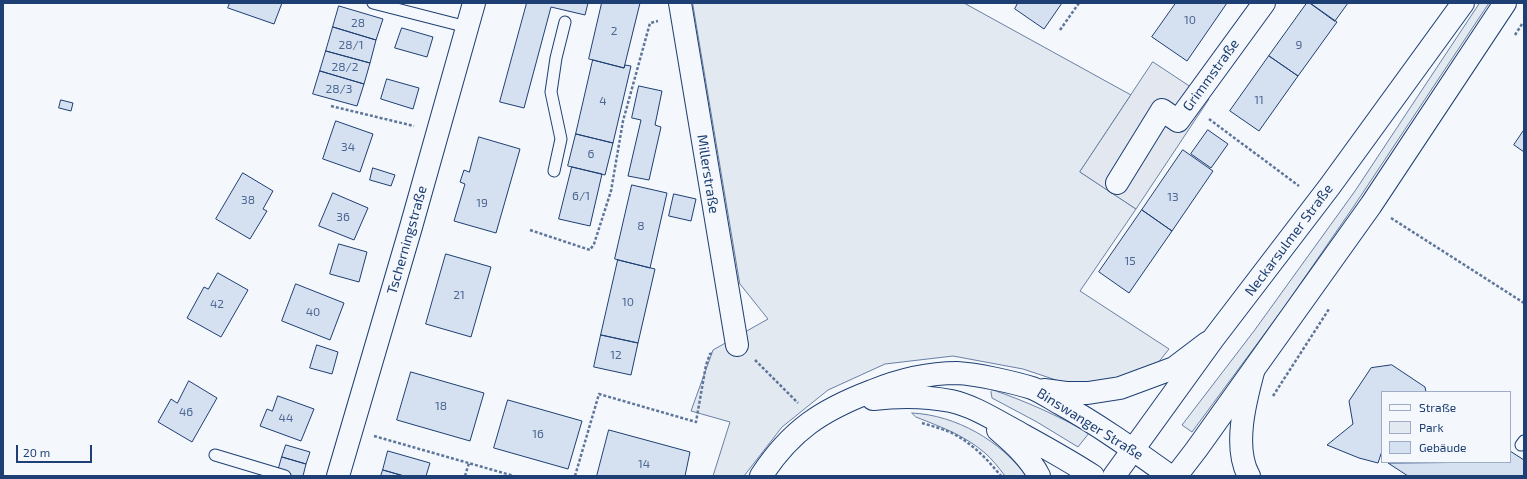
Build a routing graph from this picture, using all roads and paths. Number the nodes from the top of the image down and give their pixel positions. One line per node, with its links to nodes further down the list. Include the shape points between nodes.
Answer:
1 (373, 3): 9 (lane)
2 (474, 3): 9 (main road, Tscherningstraße)
3 (1079, 3): 10 (path)
4 (1264, 3): 11 (main road, Grimmstraße)
5 (1463, 3): 20 (main road, Neckarsulmer Straße, via 1330,186)
6 (1505, 3): 17 (main road)
7 (681, 9): 18 (path, via 650,23 623,121 611,191 590,250); 21 (main road, Millerstraße)
8 (565, 22): 14 (lane, via 551,92 561,139)
9 (467, 28): 13 (main road, Tscherningstraße)
10 (1060, 30)
11 (1190, 105): 15 (main road, Grimmstraße, via 1178,121 1162,110); 16 (path, via 1299,186)
12 (331, 106): 13 (path)
13 (438, 132): 33 (main road, Tscherningstraße)
14 (554, 171)
15 (1117, 183)
16 (1295, 192)
17 (1371, 205): 19 (path); 22 (main road)
18 (530, 230)
19 (1524, 303)
20 (1213, 339): 23 (main road, via 1174,368 1120,388 1066,394); 29 (main road, Neckarsulmer Straße)
21 (736, 345): 26 (path, via 750,355); 36 (path, via 710,354 696,422 599,394)
22 (1254, 366): 43 (main road); 44 (main road, via 1244,404 1242,436 1244,466)
23 (1033, 389): 24 (main road, Binswanger Straße, via 958,373 924,375 893,383); 29 (main road, Binswanger Straße)
24 (844, 402): 25 (main road, Binswanger Straße, via 892,396 923,397 952,401); 26 (main road, Binswanger Straße)
25 (973, 408): 39 (main road, via 1010,440); 40 (main road, Binswanger Straße, via 1062,456)
26 (814, 419): 37 (main road, Binswanger Straße, via 778,451)
27 (921, 423): 38 (path, via 966,441 986,458)
28 (391, 441): 31 (path)
29 (1133, 450): 41 (main road, Neckarsulmer Straße); 42 (main road, Binswanger Straße)
30 (215, 455): 32 (lane)
31 (469, 463): 34 (path); 35 (path)
32 (286, 476)
33 (338, 476)
34 (466, 476)
35 (514, 476)
36 (575, 476)
37 (761, 476)
38 (1001, 476)
39 (1039, 476)
40 (1093, 476)
41 (1114, 476)
42 (1170, 476)
43 (1176, 476)
44 (1249, 476)

